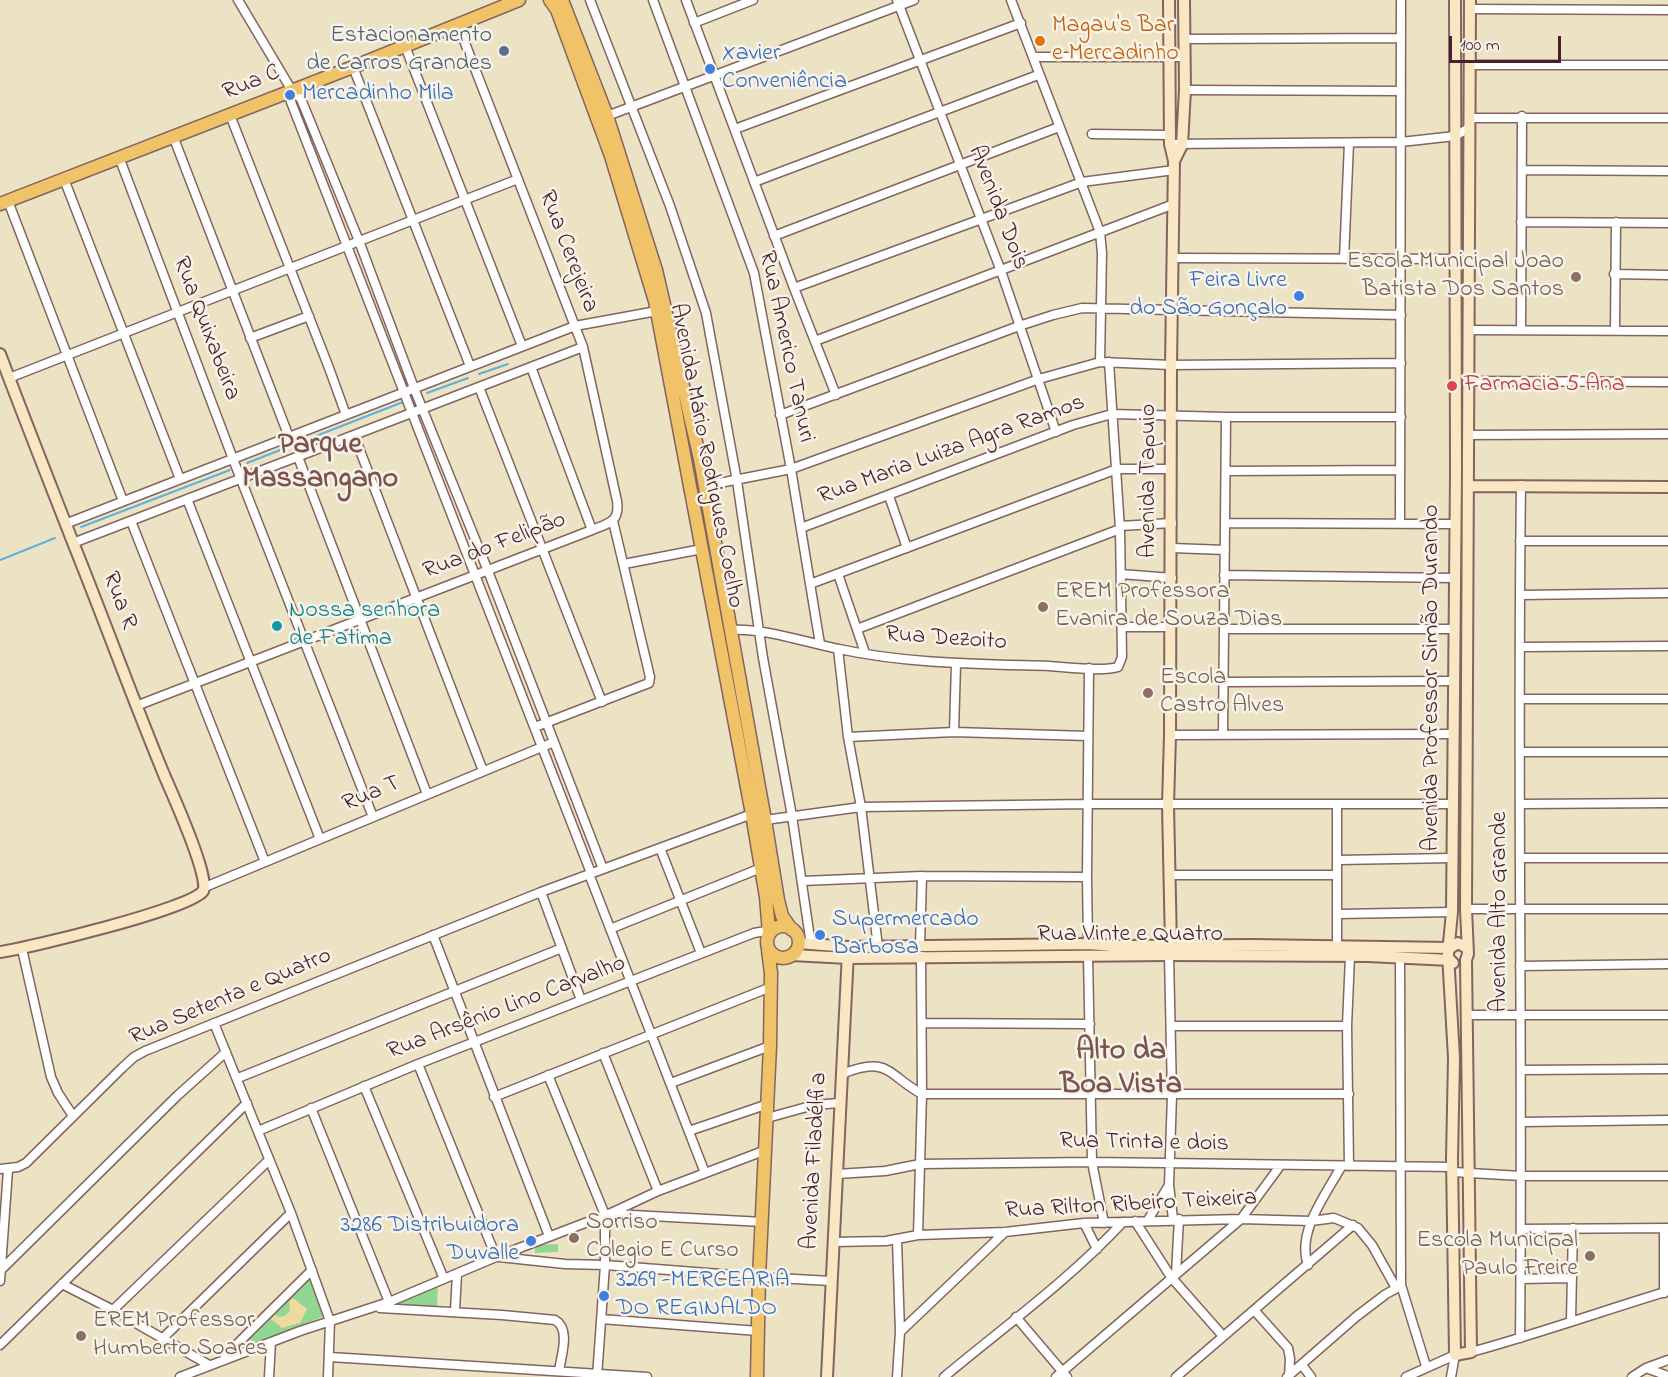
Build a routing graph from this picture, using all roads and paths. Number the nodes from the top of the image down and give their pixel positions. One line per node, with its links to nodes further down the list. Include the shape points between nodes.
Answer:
1 (238, 0): 36 (street)
2 (519, 0): 20 (main road, Rua C)
3 (550, 0): 91 (main road, Avenida Mário Rodrigues Coelho, via 611,156)
4 (562, 0): 42 (main road, Avenida Mário Rodrigues Coelho)
5 (591, 0): 39 (street)
6 (653, 0): 35 (street, Rua Americo Tanuri)
7 (686, 0): 18 (street)
8 (753, 0): 18 (street)
9 (914, 0): 15 (street)
10 (1011, 0): 19 (street)
11 (1169, 0): 26 (street, Avenida Tapuio)
12 (1184, 0): 24 (street, Avenida Tapuio)
13 (1401, 0): 23 (street)
14 (1455, 0): 21 (street, Avenida Professor Simão Durando)
15 (898, 3): 29 (street, Avenida Dois); 34 (street)
16 (1470, 4): 17 (street); 22 (street, Avenida Professor Simão Durando)
17 (1668, 10)
18 (694, 23): 34 (street)
19 (1021, 23): 27 (street); 29 (street)
20 (458, 25): 25 (main road, Rua C); 61 (street, Rua Cerejeira)
21 (1454, 36): 22 (street); 50 (street, Avenida Professor Simão Durando)
22 (1470, 36): 30 (street, Avenida Professor Simão Durando)
23 (1401, 38): 24 (street); 38 (street)
24 (1185, 39): 28 (street, Avenida Tapuio)
25 (405, 46): 32 (main road, Rua C); 64 (street)
26 (1170, 56): 27 (street); 28 (street); 51 (street, Avenida Tapuio)
27 (1033, 57): 33 (street)
28 (1185, 57): 37 (street, Avenida Tapuio)
29 (920, 60): 40 (street, Avenida Dois); 47 (street)
30 (1469, 65): 31 (street); 45 (street, Avenida Professor Simão Durando)
31 (1668, 65)
32 (353, 67): 36 (main road, Rua C); 68 (street)
33 (1038, 75): 40 (street); 46 (street)
34 (714, 77): 35 (street); 47 (street)
35 (685, 87): 39 (street); 126 (street, Rua Americo Tanuri, via 754,273)
36 (292, 90): 41 (main road, Rua C); 74 (street, via 301,99); 77 (street, via 291,102)
37 (1185, 90): 38 (street); 54 (street, Avenida Tapuio)
38 (1401, 91): 53 (street)
39 (631, 107): 42 (street); 145 (street, via 706,313)
40 (940, 112): 56 (street, Avenida Dois); 62 (street)
41 (230, 115): 49 (main road, Rua C); 82 (street)
42 (607, 116): 147 (main road, Avenida Mário Rodrigues Coelho, via 656,270)
43 (1522, 116): 44 (street); 45 (street); 58 (street)
44 (1668, 118)
45 (1469, 123): 50 (street); 76 (street, Avenida Professor Simão Durando)
46 (1059, 127): 56 (street); 63 (street)
47 (735, 129): 62 (street)
48 (1092, 134): 51 (street)
49 (173, 136): 55 (main road, Rua C); 87 (street)
50 (1455, 136): 53 (street); 75 (street, Avenida Professor Simão Durando)
51 (1170, 140): 54 (street); 57 (street, Avenida Tapuio)
52 (1348, 142): 53 (street); 54 (street); 80 (street)
53 (1401, 142): 79 (street)
54 (1182, 145): 57 (street, Avenida Tapuio)
55 (119, 157): 60 (main road, Rua C); 90 (street, Rua Quixabeira)
56 (960, 165): 67 (street, Avenida Dois); 73 (street)
57 (1174, 166): 63 (street); 66 (street, Avenida Tapuio)
58 (1522, 171): 59 (street); 69 (street)
59 (1668, 171)
60 (64, 179): 65 (main road, Rua C); 100 (street)
61 (518, 179): 64 (street); 94 (street, Rua Cerejeira)
62 (754, 182): 73 (street)
63 (1082, 182): 67 (street); 72 (street)
64 (466, 200): 68 (street); 103 (street)
65 (4, 203): 106 (street)
66 (1174, 204): 72 (street); 78 (street, Avenida Tapuio)
67 (980, 219): 83 (street, Avenida Dois); 86 (street)
68 (414, 220): 74 (street); 110 (street)
69 (1521, 222): 70 (street); 97 (street)
70 (1616, 222): 71 (street); 84 (street)
71 (1668, 222)
72 (1100, 232): 83 (street); 88 (street)
73 (774, 236): 86 (street)
74 (359, 241): 77 (street); 117 (street)
75 (1455, 241): 76 (street); 81 (street, Avenida Professor Simão Durando)
76 (1468, 242): 96 (street, Avenida Professor Simão Durando)
77 (348, 246): 82 (street); 118 (street)
78 (1173, 258): 80 (street); 89 (street, Avenida Tapuio)
79 (1401, 258): 80 (street); 81 (street); 92 (street)
80 (1344, 259)
81 (1455, 259): 121 (street, Avenida Professor Simão Durando)
82 (290, 268): 87 (street); 93 (street)
83 (1001, 271): 95 (street, Avenida Dois); 102 (street)
84 (1614, 274): 85 (street); 98 (street)
85 (1668, 275)
86 (794, 288): 102 (street)
87 (232, 290): 90 (street); 101 (street)
88 (1101, 307): 89 (street); 95 (street, via 1064,312); 107 (street)
89 (1172, 310): 92 (street); 109 (street, Avenida Tapuio)
90 (177, 311): 100 (street); 136 (street, Rua Quixabeira)
91 (657, 311): 94 (street); 169 (main road, Avenida Mário Rodrigues Coelho)
92 (1401, 315): 108 (street)
93 (309, 316): 101 (street); 125 (street)
94 (575, 326): 103 (street); 104 (street, Rua Cerejeira)
95 (1019, 326): 113 (street, Avenida Dois); 119 (street)
96 (1468, 330): 97 (street); 114 (street, Avenida Professor Simão Durando)
97 (1521, 330): 98 (street)
98 (1615, 330): 99 (street)
99 (1668, 331)
100 (123, 333): 106 (street); 143 (street)
101 (250, 338): 134 (street)
102 (815, 341): 119 (street)
103 (522, 346): 110 (street)
104 (583, 347): 111 (street); 154 (street, Rua Cerejeira, via 616,501)
105 (0, 354): 112 (street, Rua R)
106 (67, 355): 112 (street); 152 (street)
107 (1105, 362): 109 (street); 113 (street); 124 (street)
108 (1401, 363): 109 (street); 129 (street)
109 (1171, 365): 127 (street, Avenida Tapuio)
110 (470, 366): 117 (street)
111 (531, 367): 116 (street); 162 (street)
112 (9, 378): 157 (street, Rua R)
113 (1039, 379): 130 (street, Avenida Dois); 137 (street)
114 (1468, 381): 115 (street); 122 (street, Avenida Professor Simão Durando)
115 (1668, 382)
116 (479, 387): 120 (street); 168 (street)
117 (414, 388): 118 (street); 120 (street)
118 (402, 393): 123 (street); 125 (street)
119 (836, 395): 126 (street)
120 (422, 409): 123 (street); 172 (street)
121 (1454, 411): 122 (street); 142 (street, Avenida Professor Simão Durando)
122 (1468, 411): 133 (street, Avenida Professor Simão Durando)
123 (411, 413): 132 (street); 176 (street)
124 (1112, 414): 127 (street, Rua Maria Luiza Agra Ramos); 130 (street, Rua Maria Luiza Agra Ramos); 138 (street)
125 (346, 415): 134 (street)
126 (780, 415): 137 (street, Rua Americo Tanuri)
127 (1171, 415): 128 (street, Rua Maria Luiza Agra Ramos); 139 (street, Avenida Tapuio)
128 (1226, 417): 129 (street, Rua Maria Luiza Agra Ramos); 141 (street)
129 (1401, 417): 140 (street)
130 (1056, 432): 150 (street, Rua Maria Luiza Agra Ramos)
131 (1668, 434): 133 (street)
132 (354, 435): 135 (street); 182 (street)
133 (1468, 435): 148 (street, Avenida Professor Simão Durando)
134 (289, 437): 136 (street)
135 (298, 457): 144 (street); 183 (street)
136 (233, 459): 143 (street); 144 (street, Rua Quixabeira)
137 (791, 469): 145 (street); 160 (street, Rua Americo Tanuri)
138 (1117, 469): 139 (street); 161 (street); 166 (street)
139 (1171, 469): 155 (street, Avenida Tapuio)
140 (1400, 470): 141 (street); 158 (street)
141 (1226, 471): 156 (street)
142 (1456, 472): 148 (street); 159 (street, Avenida Professor Simão Durando)
143 (180, 479): 152 (street)
144 (241, 479): 151 (street); 191 (street, Rua Quixabeira)
145 (737, 481): 147 (street); 190 (street)
146 (1521, 485): 148 (street); 149 (street); 163 (street, Avenida Alto Grande)
147 (704, 486): 189 (main road, Avenida Mário Rodrigues Coelho)
148 (1469, 486): 251 (street, Avenida Professor Simão Durando)
149 (1668, 487)
150 (889, 496): 160 (street, Rua Maria Luiza Agra Ramos); 166 (street)
151 (188, 499): 153 (street); 197 (street)
152 (123, 501): 157 (street)
153 (130, 521): 165 (street); 202 (street)
154 (613, 522): 162 (street, Rua do Felipão); 171 (street)
155 (1172, 523): 161 (street); 167 (street, Avenida Tapuio)
156 (1226, 523): 158 (street); 170 (street)
157 (65, 524): 165 (street, Rua R)
158 (1400, 524): 159 (street)
159 (1454, 524): 178 (street, Avenida Professor Simão Durando)
160 (801, 528): 179 (street, Rua Americo Tanuri)
161 (1120, 528): 174 (street); 186 (street)
162 (592, 530): 168 (street, Rua do Felipão)
163 (1520, 541): 164 (street); 181 (street, Avenida Alto Grande)
164 (1668, 541)
165 (73, 543): 206 (street, Rua R)
166 (907, 548): 173 (street)
167 (1172, 548): 170 (street); 177 (street, Avenida Tapuio)
168 (543, 549): 172 (street, Rua do Felipão); 205 (street)
169 (702, 549): 171 (street); 228 (main road, Avenida Mário Rodrigues Coelho)
170 (1225, 550): 175 (street)
171 (624, 564): 205 (street, via 650,677 649,683)
172 (488, 572): 176 (street, Rua do Felipão); 207 (street)
173 (838, 574): 179 (street); 186 (street)
174 (1121, 574): 177 (street); 184 (street)
175 (1224, 575): 178 (street); 187 (street)
176 (475, 577): 182 (street, Rua do Felipão); 208 (street)
177 (1172, 578): 185 (street, Avenida Tapuio)
178 (1454, 578): 188 (street, Avenida Professor Simão Durando)
179 (810, 584): 192 (street, Rua Americo Tanuri)
180 (1668, 593): 181 (street)
181 (1520, 595): 194 (street, Avenida Alto Grande)
182 (417, 599): 183 (street, Rua do Felipão); 219 (street)
183 (360, 621): 191 (street, Rua do Felipão); 220 (street)
184 (1122, 627): 185 (street); 199 (street, Rua Dezoito, via 1120,666)
185 (1171, 627): 212 (street, Avenida Tapuio)
186 (857, 629): 196 (street)
187 (1225, 629): 188 (street); 201 (street)
188 (1455, 629): 200 (street, Avenida Professor Simão Durando)
189 (730, 630): 190 (street, Rua Dezoito); 231 (main road, Avenida Mário Rodrigues Coelho)
190 (760, 632): 192 (street, Rua Dezoito); 229 (street)
191 (305, 642): 197 (street, Rua do Felipão); 230 (street, Rua Quixabeira)
192 (820, 644): 195 (street, Rua Dezoito)
193 (1668, 646): 194 (street)
194 (1520, 647): 203 (street, Avenida Alto Grande)
195 (838, 649): 196 (street, Rua Dezoito); 214 (street)
196 (865, 653): 198 (street, Rua Dezoito)
197 (252, 663): 202 (street, Rua do Felipão); 232 (street)
198 (956, 664): 199 (street, Rua Dezoito); 209 (street)
199 (1089, 668): 213 (street)
200 (1454, 681): 201 (street); 211 (street, Avenida Professor Simão Durando)
201 (1224, 682): 210 (street)
202 (195, 684): 206 (street, Rua do Felipão); 238 (street)
203 (1520, 699): 204 (street); 217 (street, Avenida Alto Grande)
204 (1668, 699)
205 (602, 702): 207 (street)
206 (136, 706): 248 (street, Rua R, via 199,861)
207 (547, 723): 208 (street); 215 (street)
208 (535, 728): 216 (street)
209 (954, 732): 213 (street); 214 (street)
210 (1223, 734): 211 (street); 212 (street)
211 (1453, 734): 224 (street, Avenida Professor Simão Durando)
212 (1170, 735): 226 (street, Avenida Tapuio)
213 (1088, 736): 222 (street)
214 (848, 737): 227 (street)
215 (554, 742): 216 (street, Rua T); 240 (street)
216 (542, 747): 219 (street, Rua T); 241 (street)
217 (1521, 752): 218 (street); 225 (street, Avenida Alto Grande)
218 (1668, 752)
219 (483, 771): 220 (street, Rua T)
220 (427, 794): 230 (street, Rua T)
221 (1668, 803): 225 (street)
222 (1088, 804): 226 (street); 227 (street); 245 (street)
223 (1337, 804): 224 (street); 226 (street); 237 (street)
224 (1452, 804): 234 (street, Avenida Professor Simão Durando)
225 (1521, 804): 235 (street, Avenida Alto Grande)
226 (1168, 805): 242 (street, Avenida Tapuio)
227 (861, 807): 229 (street); 246 (street)
228 (752, 814): 233 (street, Rua Setenta e Quatro); 239 (main road, Avenida Mário Rodrigues Coelho)
229 (792, 816): 231 (street); 247 (street)
230 (373, 817): 232 (street, Rua T)
231 (765, 820): 257 (main road, Avenida Mário Rodrigues Coelho, via 779,909)
232 (320, 839): 238 (street, Rua T)
233 (660, 848): 240 (street, Rua Setenta e Quatro); 250 (street)
234 (1452, 858): 237 (street); 254 (street, Avenida Professor Simão Durando)
235 (1521, 858): 236 (street); 253 (street, Avenida Alto Grande)
236 (1668, 858)
237 (1338, 860): 243 (street)
238 (265, 862): 248 (street, Rua T)
239 (761, 868): 250 (street); 258 (main road, Avenida Mário Rodrigues Coelho)
240 (603, 869): 241 (street, Rua Setenta e Quatro)
241 (590, 873): 249 (street, Rua Setenta e Quatro); 256 (street)
242 (1170, 875): 243 (street); 271 (street, Avenida Tapuio)
243 (1337, 875): 255 (street)
244 (922, 876): 245 (street); 246 (street); 270 (street)
245 (1087, 877): 261 (street)
246 (869, 879): 247 (street); 264 (street)
247 (802, 881): 260 (street)
248 (205, 887): 268 (street, Rua T, via 197,897 168,908)
249 (541, 892): 259 (street, Rua Setenta e Quatro); 265 (street)
250 (681, 901): 256 (street); 275 (street)
251 (1466, 909): 253 (street); 267 (street, Avenida Professor Simão Durando)
252 (1668, 909): 253 (street)
253 (1520, 910): 284 (street, Avenida Alto Grande)
254 (1452, 912): 255 (street); 266 (street, Avenida Professor Simão Durando)
255 (1338, 914): 262 (street)
256 (610, 929): 285 (street)
257 (792, 930): 258 (main road, via 780,927); 260 (main road)
258 (770, 931): 269 (main road); 275 (street, Rua Arsênio Lino Carvalho)
259 (433, 935): 287 (street); 293 (street, Rua Setenta e Quatro)
260 (805, 944): 274 (street, Rua Vinte e Quatro); 276 (main road)
261 (1088, 944): 270 (street, Rua Vinte e Quatro); 271 (street, Rua Vinte e Quatro)
262 (1337, 946): 263 (street, Rua Vinte e Quatro); 272 (street, Rua Vinte e Quatro)
263 (1412, 946): 266 (street, Rua Vinte e Quatro); 280 (street)
264 (878, 947): 270 (street, Rua Vinte e Quatro); 274 (street, Rua Vinte e Quatro)
265 (561, 948): 287 (street); 288 (street)
266 (1450, 948): 267 (street, Rua Vinte e Quatro, via 1458,944); 281 (street, Avenida Professor Simão Durando)
267 (1467, 948): 282 (street, Avenida Professor Simão Durando)
268 (22, 949): 273 (street, Rua T); 320 (street, via 51,1077)
269 (768, 950): 276 (main road, via 776,957); 286 (main road)
270 (920, 951): 274 (street, Rua Vinte e Quatro); 277 (street, Rua Vinte e Quatro); 294 (street)
271 (1170, 951): 272 (street, Rua Vinte e Quatro); 277 (street, Rua Vinte e Quatro); 296 (street, Avenida Tapuio)
272 (1185, 951): 278 (street, Rua Vinte e Quatro)
273 (0, 952)
274 (848, 952): 276 (street, Rua Vinte e Quatro); 306 (street, Avenida Filadélfia)
275 (701, 953): 285 (street, Rua Arsênio Lino Carvalho)
276 (792, 956)
277 (1088, 956): 295 (street)
278 (1350, 956): 279 (street, Rua Vinte e Quatro); 297 (street)
279 (1400, 958): 280 (street, Rua Vinte e Quatro); 333 (street)
280 (1412, 958): 281 (street, Rua Vinte e Quatro)
281 (1450, 960): 282 (street, Rua Vinte e Quatro, via 1458,964); 289 (street, Avenida Professor Simão Durando)
282 (1466, 960): 290 (street, Avenida Professor Simão Durando)
283 (1668, 964): 284 (street)
284 (1520, 966): 291 (street, Avenida Alto Grande)
285 (631, 982): 288 (street, Rua Arsênio Lino Carvalho); 298 (street)
286 (771, 987): 298 (street); 300 (main road)
287 (455, 990): 299 (street); 308 (street)
288 (581, 1000): 299 (street, Rua Arsênio Lino Carvalho)
289 (1452, 1001): 290 (street, via 1457,1014); 335 (street, Avenida Professor Simão Durando)
290 (1467, 1015): 291 (street); 338 (street, Avenida Professor Simão Durando)
291 (1520, 1015): 292 (street); 305 (street, Avenida Alto Grande)
292 (1668, 1015)
293 (214, 1023): 301 (street); 320 (street, Rua Setenta e Quatro, via 134,1057)
294 (922, 1023): 295 (street); 311 (street)
295 (1090, 1024): 312 (street)
296 (1171, 1026): 297 (street); 314 (street, Avenida Tapuio)
297 (1347, 1026): 313 (street)
298 (651, 1033): 302 (street); 309 (street)
299 (475, 1043): 303 (street, Rua Arsênio Lino Carvalho); 315 (street)
300 (770, 1046): 309 (street); 318 (main road)
301 (226, 1052): 308 (street); 367 (street)
302 (603, 1053): 307 (street); 342 (street)
303 (418, 1064): 310 (street, Rua Arsênio Lino Carvalho); 364 (street)
304 (1668, 1069): 305 (street)
305 (1521, 1070): 323 (street, Avenida Alto Grande)
306 (842, 1074): 311 (street, via 861,1068 886,1068); 317 (street, Avenida Filadélfia)
307 (548, 1075): 315 (street); 344 (street)
308 (238, 1078): 316 (street)
309 (671, 1083): 325 (street)
310 (364, 1086): 319 (street, Rua Arsênio Lino Carvalho); 373 (street)
311 (922, 1094): 312 (street); 329 (street)
312 (1091, 1094): 314 (street); 328 (street)
313 (1349, 1094): 314 (street); 332 (street)
314 (1172, 1095): 330 (street, Avenida Tapuio)
315 (494, 1097): 360 (street)
316 (247, 1103): 324 (street); 377 (street)
317 (839, 1103): 321 (street, via 814,1105); 337 (street, Avenida Filadélfia)
318 (768, 1104): 321 (main road); 325 (street)
319 (311, 1108): 324 (street, Rua Arsênio Lino Carvalho); 380 (street)
320 (73, 1116): 334 (street, Rua Setenta e Quatro, via 26,1163)
321 (767, 1118): 326 (main road)
322 (1668, 1120): 323 (street)
323 (1522, 1122): 339 (street, Avenida Alto Grande)
324 (258, 1131): 327 (street)
325 (689, 1131): 336 (street)
326 (766, 1150): 336 (street); 350 (main road)
327 (269, 1160): 343 (street); 382 (street)
328 (1092, 1162): 329 (street, Rua Trinta e dois); 330 (street, Rua Trinta e dois); 353 (street)
329 (920, 1164): 337 (street, Rua Trinta e dois, via 885,1171); 359 (street)
330 (1170, 1164): 331 (street, Rua Trinta e dois); 341 (street, Avenida Tapuio)
331 (1280, 1166): 332 (street, Rua Trinta e dois); 346 (street)
332 (1345, 1166): 333 (street, Rua Trinta e dois); 349 (street)
333 (1400, 1166): 335 (street, Rua Trinta e dois); 378 (street)
334 (4, 1170): 367 (street)
335 (1453, 1170): 338 (street, Rua Trinta e dois); 397 (street, Avenida Professor Simão Durando)
336 (705, 1173): 342 (street)
337 (837, 1173): 362 (street, Avenida Filadélfia)
338 (1468, 1174): 339 (street, Rua Trinta e dois); 396 (street, Avenida Professor Simão Durando)
339 (1521, 1176): 340 (street, Rua Trinta e dois); 357 (street, Avenida Alto Grande)
340 (1668, 1176)
341 (1169, 1185): 345 (street, Avenida Tapuio); 347 (street)
342 (658, 1191): 344 (street)
343 (291, 1212): 368 (street); 393 (street)
344 (608, 1214): 350 (street); 360 (street); 365 (street)
345 (1176, 1219): 346 (street, Rua Rilton Ribeiro Teixeira); 347 (street, Rua Rilton Ribeiro Teixeira); 370 (street, Avenida Tapuio)
346 (1241, 1219): 349 (street, Rua Rilton Ribeiro Teixeira); 370 (street)
347 (1148, 1220): 348 (street, Rua Rilton Ribeiro Teixeira)
348 (1135, 1221): 351 (street, Rua Rilton Ribeiro Teixeira); 370 (street)
349 (1311, 1221): 354 (street, Rua Rilton Ribeiro Teixeira, via 1334,1218); 366 (street, via 1305,1244)
350 (763, 1222): 371 (main road)
351 (1123, 1222): 353 (street, Rua Rilton Ribeiro Teixeira); 363 (street)
352 (1084, 1223): 353 (street, Rua Rilton Ribeiro Teixeira); 358 (street, Rua Rilton Ribeiro Teixeira); 363 (street)
353 (1104, 1223)
354 (1353, 1225): 366 (street); 378 (street, via 1372,1245)
355 (1573, 1227): 356 (street); 357 (street); 372 (street)
356 (1666, 1228): 379 (street)
357 (1521, 1229): 374 (street, Avenida Alto Grande)
358 (1005, 1232): 359 (street, Rua Rilton Ribeiro Teixeira); 390 (street)
359 (918, 1235): 361 (street, Rua Rilton Ribeiro Teixeira)
360 (549, 1236): 364 (street)
361 (897, 1240): 362 (street, Rua Rilton Ribeiro Teixeira); 390 (street)
362 (833, 1242): 376 (street, Avenida Filadélfia)
363 (1098, 1249): 385 (street)
364 (496, 1257): 365 (street); 369 (street)
365 (605, 1264): 371 (street); 386 (street)
366 (1308, 1265): 383 (street)
367 (1, 1270): 375 (street)
368 (312, 1270): 388 (street); 400 (street)
369 (457, 1274): 373 (street); 384 (street)
370 (1174, 1275): 391 (street); 407 (street)
371 (759, 1277): 376 (street); 389 (main road)
372 (1572, 1278): 374 (street); 387 (street)
373 (444, 1279): 380 (street)
374 (1521, 1279): 392 (street, Avenida Alto Grande)
375 (0, 1281)
376 (831, 1281): 415 (street, Avenida Filadélfia)
377 (62, 1284): 382 (street); 395 (street)
378 (1399, 1286): 402 (street, via 1357,1316); 403 (street)
379 (1666, 1292): 387 (street)
380 (389, 1302): 381 (street)
381 (371, 1307): 384 (street); 388 (street)
382 (113, 1310): 393 (street)
383 (1254, 1310): 391 (street); 408 (street, via 1288,1348)
384 (455, 1311): 405 (street, via 558,1321 564,1331)
385 (1016, 1317): 407 (street); 417 (street)
386 (601, 1319): 389 (street); 406 (street)
387 (1571, 1320): 392 (street)
388 (330, 1321): 394 (street); 398 (street)
389 (758, 1331): 414 (main road)
390 (900, 1332): 416 (street)
391 (1223, 1336): 418 (street)
392 (1520, 1338): 396 (street)
393 (162, 1339): 401 (street)
394 (271, 1342): 400 (street); 411 (street)
395 (0, 1345)
396 (1471, 1352): 397 (street)
397 (1455, 1354): 403 (street); 421 (street)
398 (330, 1357): 405 (street); 412 (street)
399 (1668, 1360): 404 (street)
400 (221, 1361): 401 (street)
401 (209, 1365): 410 (street)
402 (1302, 1365): 408 (street); 419 (street)
403 (1426, 1366): 420 (street)
404 (1647, 1368): 409 (street); 422 (street)
405 (559, 1371): 406 (street)
406 (597, 1375): 413 (street)
407 (1062, 1375)
408 (1288, 1376)
409 (1668, 1376)
410 (180, 1377)
411 (269, 1377)
412 (328, 1377)
413 (647, 1377)
414 (757, 1377)
415 (827, 1377)
416 (897, 1377)
417 (944, 1377)
418 (1176, 1377)
419 (1311, 1377)
420 (1406, 1377)
421 (1451, 1377)
422 (1632, 1377)

